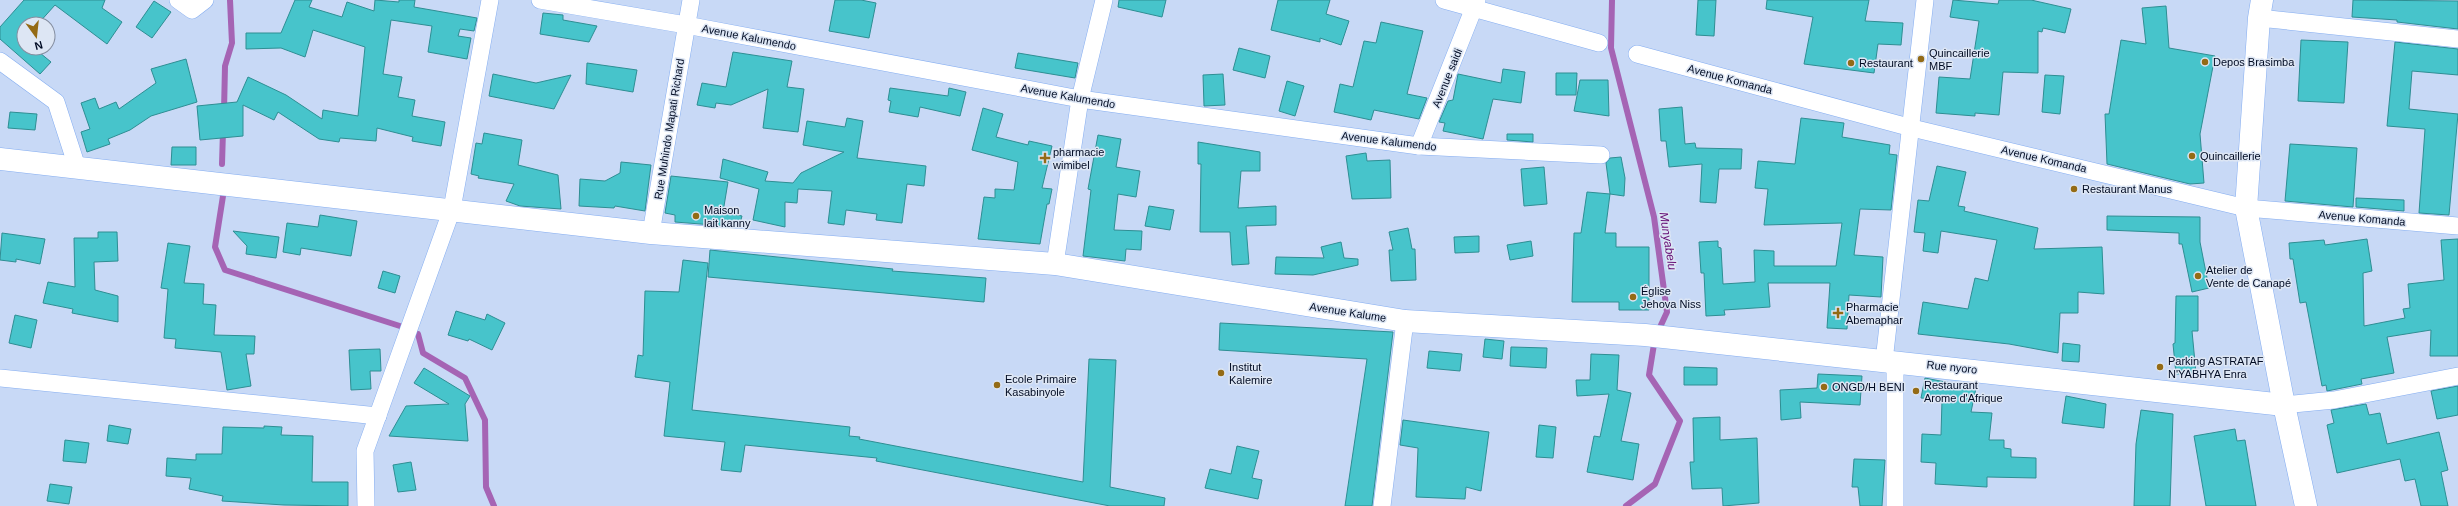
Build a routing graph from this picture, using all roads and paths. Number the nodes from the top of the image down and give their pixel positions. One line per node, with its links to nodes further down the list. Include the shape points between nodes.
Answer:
1 (178, 0): 9 (street)
2 (490, 0): 23 (street)
3 (540, 0): 11 (street, Avenue Kalumendo)
4 (691, 0): 11 (street, Rue Muhindo Mapati Richard)
5 (1104, 0): 16 (street)
6 (1444, 0): 8 (street)
7 (1925, 0): 17 (street)
8 (1476, 4): 13 (street); 18 (street, Avenue saidi)
9 (198, 5)
10 (2260, 9): 12 (street); 22 (main road)
11 (686, 25): 16 (street, Avenue Kalumendo); 25 (street, Rue Muhindo Mapati Richard)
12 (2458, 39)
13 (1599, 43)
14 (1636, 54): 17 (street, Avenue Komanda)
15 (0, 61): 21 (street, via 56,102)
16 (1080, 99): 18 (street, Avenue Kalumendo); 26 (street)
17 (1912, 128): 22 (street, Avenue Komanda); 29 (street)
18 (1419, 146): 19 (street, Avenue Kalumendo)
19 (1601, 155)
20 (0, 159): 21 (main road, Avenue Kalume)
21 (77, 167): 23 (main road, Avenue Kalume)
22 (2246, 208): 24 (street, Avenue Komanda); 32 (main road)
23 (452, 209): 25 (main road, Avenue Kalume); 33 (street)
24 (2458, 223)
25 (651, 233): 26 (main road, Avenue Kalume)
26 (1055, 264): 27 (main road, Avenue Kalume)
27 (1405, 321): 28 (main road, Avenue Kalume); 35 (street)
28 (1667, 338): 29 (main road, Rue nyoro)
29 (1890, 361): 32 (main road, Rue nyoro); 36 (street)
30 (2458, 376): 32 (street, via 2334,400)
31 (0, 378): 33 (street)
32 (2284, 405): 37 (main road)
33 (378, 416): 34 (street, via 365,451)
34 (366, 506)
35 (1382, 506)
36 (1895, 506)
37 (2306, 506)

